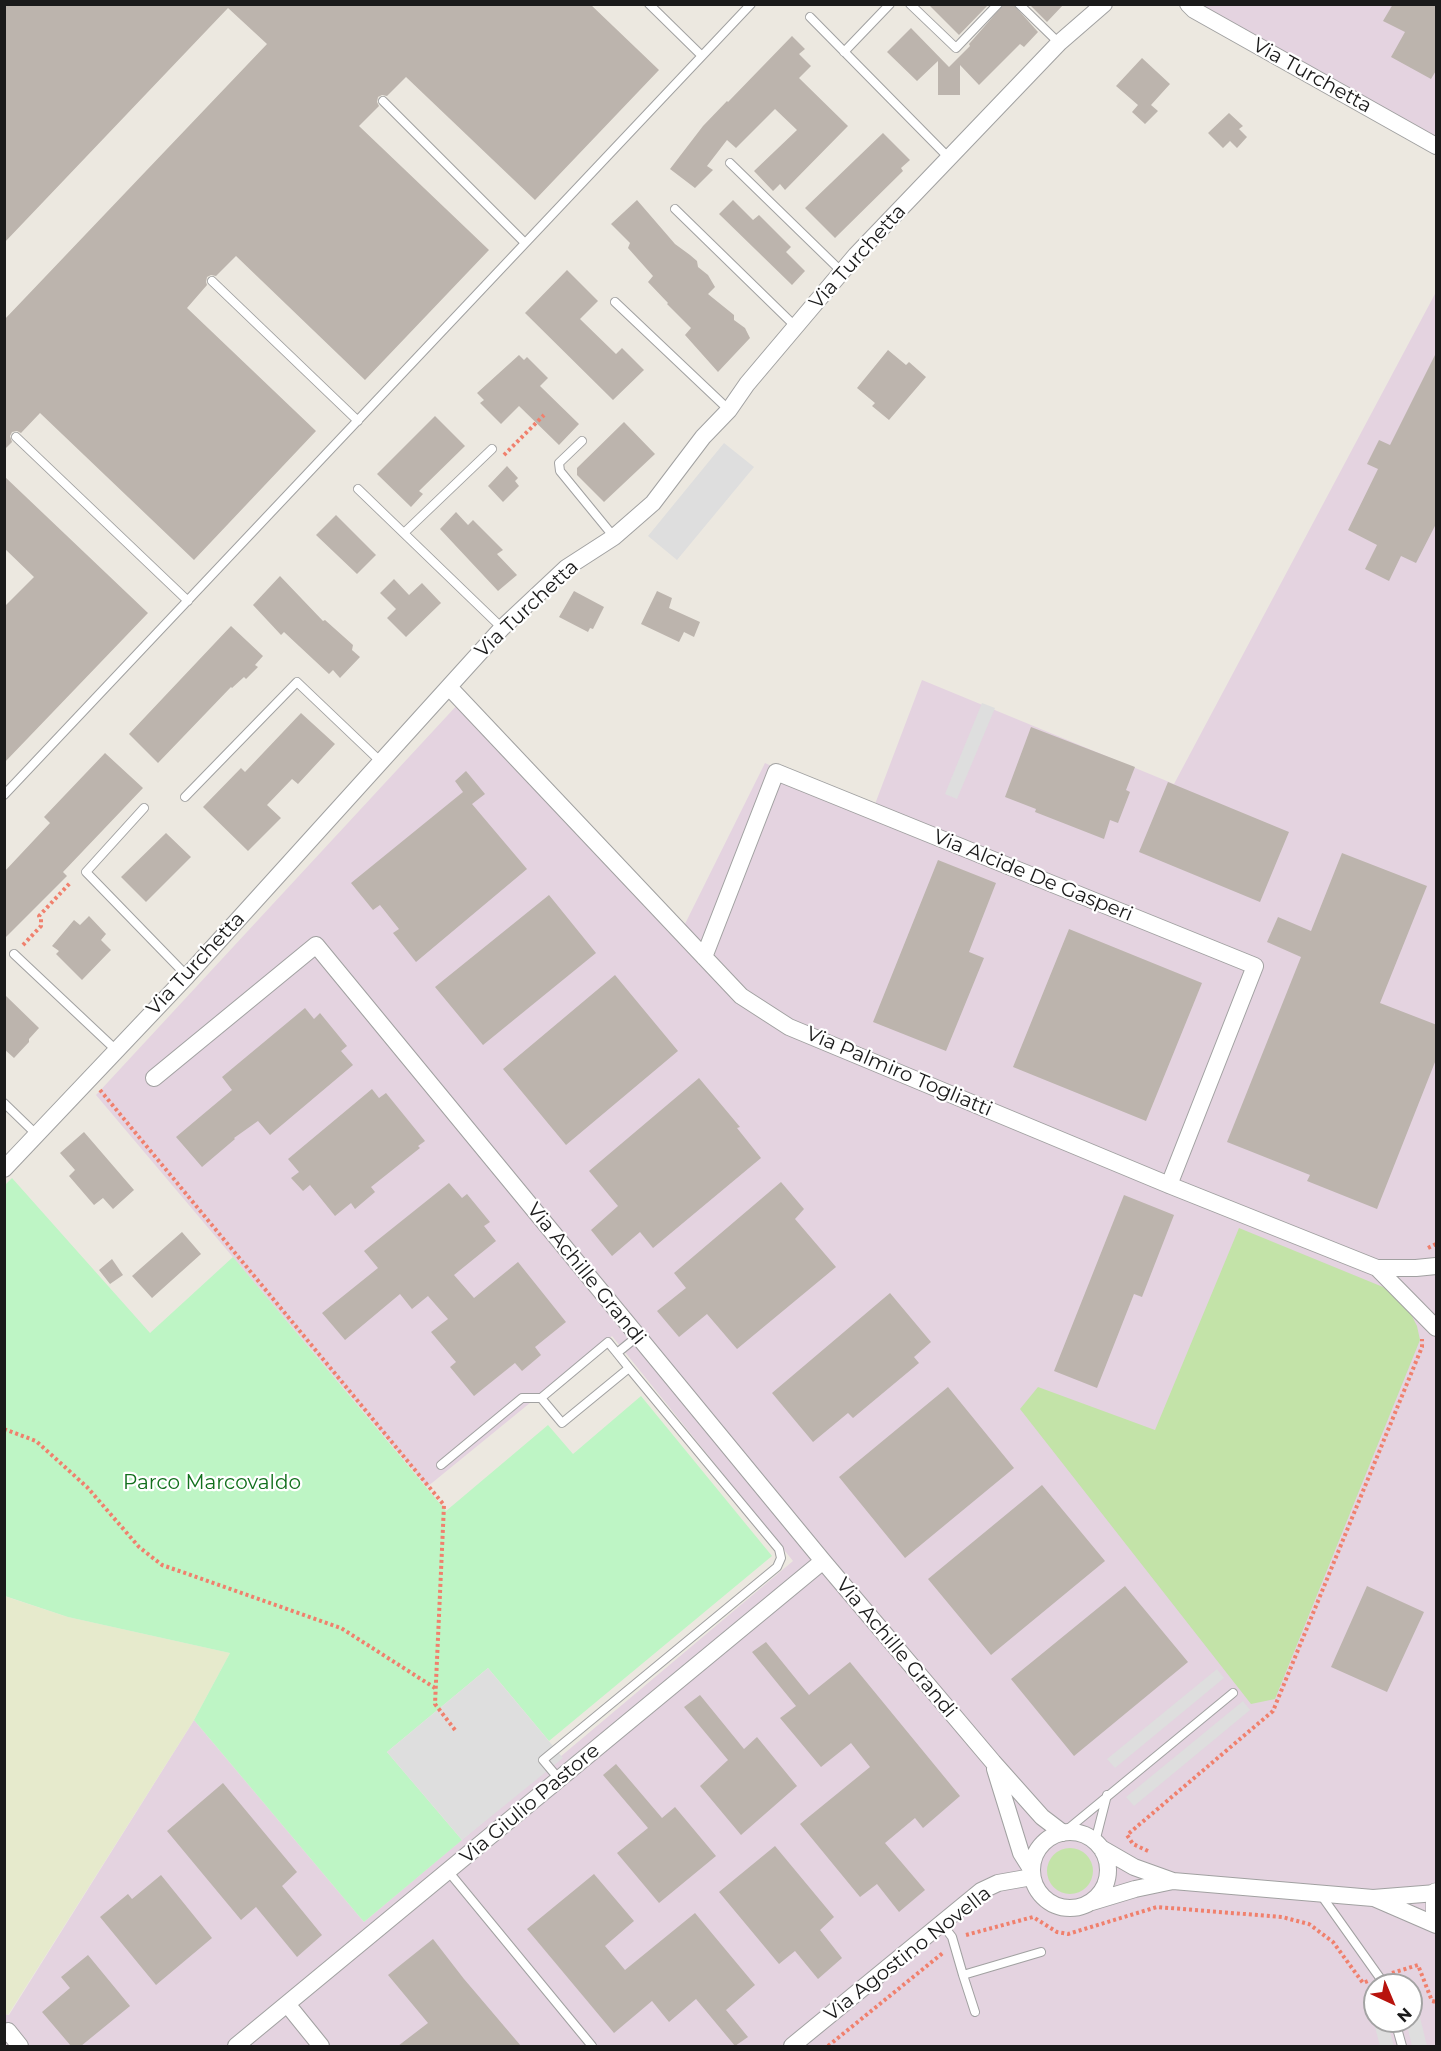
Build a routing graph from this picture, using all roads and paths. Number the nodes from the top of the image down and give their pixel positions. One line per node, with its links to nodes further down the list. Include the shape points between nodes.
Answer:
1 (649, 4): 12 (lane)
2 (751, 4): 12 (lane)
3 (891, 4): 11 (lane)
4 (910, 4): 5 (lane, via 956,48)
5 (998, 4)
6 (1019, 4): 10 (lane)
7 (1104, 4): 10 (street, Via Turchetta)
8 (1188, 4): 14 (street, Via Turchetta)
9 (810, 17): 11 (lane)
10 (1059, 43): 15 (street, Via Turchetta)
11 (844, 52): 15 (lane)
12 (702, 56): 18 (lane)
13 (383, 101): 18 (lane)
14 (1437, 146)
15 (949, 158): 19 (street, Via Turchetta)
16 (730, 163): 19 (lane)
17 (675, 209): 22 (lane)
18 (525, 243): 25 (lane)
19 (842, 272): 22 (street, Via Turchetta)
20 (212, 281): 25 (lane)
21 (615, 302): 23 (lane)
22 (796, 327): 23 (street, Via Turchetta)
23 (729, 410): 31 (street, Via Turchetta, via 703,437 653,503)
24 (544, 415): 28 (path, via 498,460)
25 (358, 421): 32 (lane)
26 (16, 438): 32 (lane)
27 (582, 441): 31 (lane, via 559,463 560,471)
28 (491, 450): 30 (lane)
29 (358, 489): 30 (lane)
30 (404, 533): 33 (lane)
31 (614, 537): 33 (street, Via Turchetta, via 566,568)
32 (188, 601): 36 (lane)
33 (502, 628): 34 (street, Via Turchetta)
34 (449, 687): 35 (street, Via Turchetta); 41 (street, Via Palmiro Togliatti)
35 (381, 762): 37 (lane, via 297,682); 42 (street, Via Turchetta)
36 (4, 795)
37 (184, 797)
38 (144, 808): 42 (lane, via 86,872)
39 (70, 883): 40 (path, via 39,916 41,926)
40 (14, 954): 43 (lane)
41 (704, 957): 49 (street, Via Palmiro Togliatti, via 741,996 789,1026); 49 (street, Via Alcide De Gasperi, via 776,772 1255,966)
42 (187, 976): 43 (street, Via Turchetta)
43 (116, 1050): 44 (street, Via Turchetta)
44 (90, 1078): 47 (street, Via Turchetta); 60 (path, via 444,1505)
45 (154, 1078): 53 (street, Via Achille Grandi, via 316,945)
46 (4, 1102): 47 (lane)
47 (36, 1134): 48 (street, Via Turchetta)
48 (4, 1169)
49 (1169, 1185): 51 (street, Via Palmiro Togliatti)
50 (1437, 1266): 51 (street)
51 (1377, 1268): 52 (street, Via Palmiro Togliatti)
52 (1429, 1329): 68 (path, via 1273,1711 1127,1834 1133,1844)
53 (638, 1336): 54 (lane); 59 (street, Via Achille Grandi)
54 (617, 1353): 55 (lane); 56 (lane, via 608,1342)
55 (629, 1368): 56 (lane, via 562,1423); 64 (lane, via 779,1549 781,1558 777,1567 543,1760)
56 (541, 1398): 58 (lane, via 522,1398)
57 (4, 1429): 60 (path, via 36,1441 87,1487 139,1547 162,1565 341,1628)
58 (441, 1465)
59 (823, 1561): 63 (street, Via Achille Grandi); 64 (street, Via Giulio Pastore)
60 (436, 1688): 62 (path, via 435,1704)
61 (1233, 1693): 65 (lane)
62 (455, 1730)
63 (993, 1762): 66 (street, Via Achille Grandi, via 1042,1817); 70 (street, Via Achille Grandi, via 1021,1853)
64 (559, 1779): 69 (street, Via Giulio Pastore)
65 (1107, 1795): 66 (lane); 67 (lane)
66 (1063, 1833): 67 (street, Via Achille Grandi, via 1075,1832); 70 (street, via 1044,1842)
67 (1098, 1845): 71 (street, Via Achille Grandi, via 1134,1867); 75 (street, via 1107,1865 1106,1883)
68 (1151, 1853)
69 (448, 1871): 89 (street, Via Giulio Pastore); 95 (lane)
70 (1032, 1873): 75 (street, Via Achille Grandi, via 1041,1896 1060,1908 1082,1907); 77 (street, Via Agostino Novella, via 981,1891)
71 (1173, 1881): 73 (street, Via Achille Grandi); 75 (street, Via Achille Grandi)
72 (1436, 1893): 74 (street, Via Achille Grandi); 76 (street)
73 (1321, 1894): 74 (street, Via Achille Grandi); 82 (lane)
74 (1373, 1898): 78 (street, Via Achille Grandi)
75 (1092, 1902)
76 (1437, 1913)
77 (942, 1924): 85 (lane, via 951,1937); 96 (street, Via Agostino Novella)
78 (1437, 1925)
79 (965, 1936): 87 (path, via 1033,1917 1057,1932 1068,1934 1157,1907 1282,1917 1309,1924 1333,1942)
80 (946, 1950): 97 (path)
81 (1041, 1952): 85 (lane)
82 (1377, 1973)
83 (1393, 1973): 84 (path, via 1418,1965)
84 (1421, 1973)
85 (963, 1975): 90 (lane)
86 (1423, 1978): 88 (path, via 1432,2001)
87 (1363, 1983)
88 (1437, 2002)
89 (287, 2004): 93 (street, Via Giulio Pastore); 94 (street)
90 (975, 2012)
91 (8, 2031): 92 (street)
92 (20, 2046)
93 (236, 2046)
94 (321, 2046)
95 (592, 2046)
96 (792, 2046)
97 (828, 2046)

